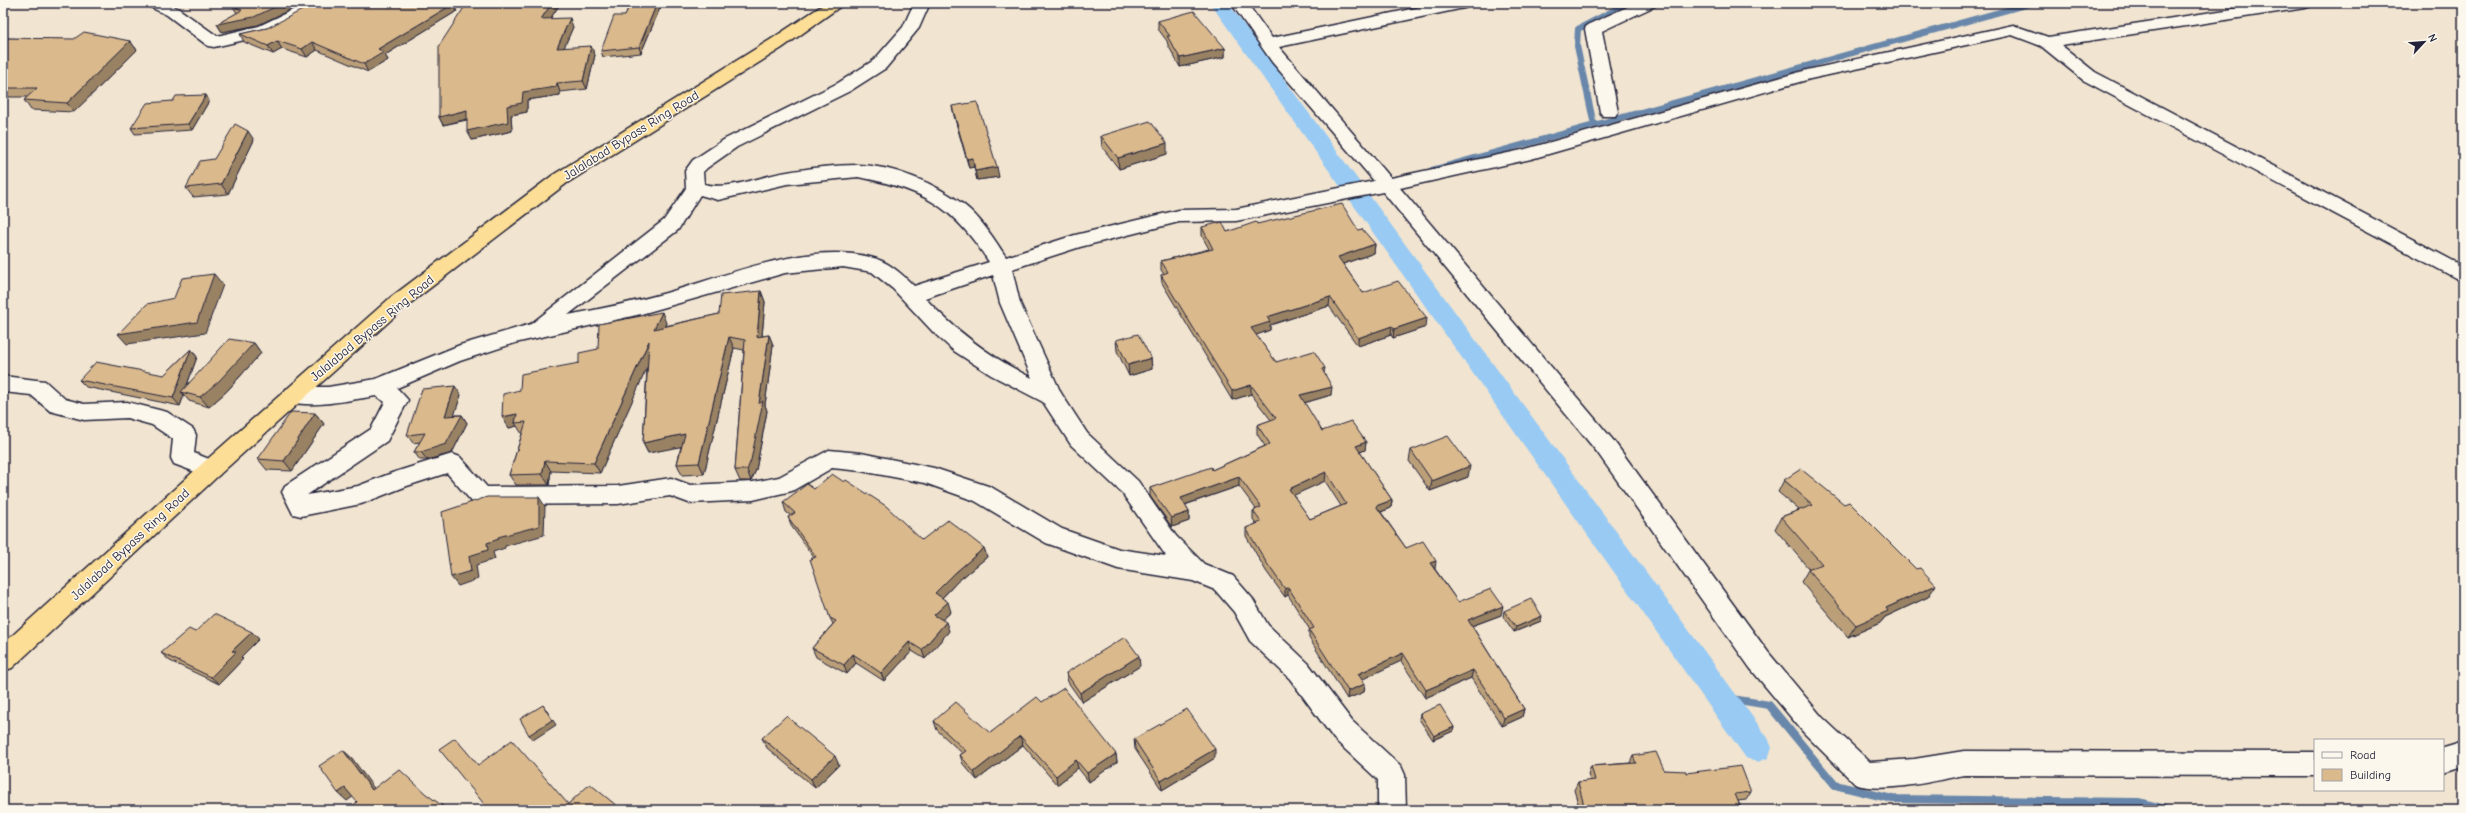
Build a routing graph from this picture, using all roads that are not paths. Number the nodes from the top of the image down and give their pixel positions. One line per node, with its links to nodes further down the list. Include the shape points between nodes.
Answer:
1 (154, 3): 2 (street, via 173,12 214,42 265,30)
2 (320, 3)
3 (837, 3): 20 (highway, Jalalabad Bypass Ring Road, via 560,179 397,303)
4 (922, 3): 13 (street, via 912,28 880,64 844,87 731,143 694,171)
5 (1239, 3): 10 (street)
6 (1464, 3): 10 (street)
7 (1649, 3): 11 (street, via 1592,29)
8 (2305, 3): 9 (street)
9 (2047, 42): 12 (street, via 2013,30 1807,75 1524,155); 15 (street, via 2090,76)
10 (1268, 44): 12 (street)
11 (1609, 112)
12 (1388, 185): 14 (street, via 1236,215 1179,216 1074,242); 27 (street, via 1605,446 1759,660 1813,725 1865,775 1914,772 1964,763)
13 (695, 188): 14 (street, via 718,194 787,178 858,171 891,177 922,187 958,210 984,239); 17 (street, via 671,225)
14 (1001, 264): 16 (street); 21 (street, via 1010,303)
15 (2463, 276)
16 (910, 295): 17 (street, via 895,280 869,263 839,261 792,264 641,307); 21 (street, via 948,335 969,352 1022,383)
17 (534, 330): 19 (street, via 497,340 422,367)
18 (3, 384): 22 (street, via 36,387 58,405 84,412 127,410 159,418 185,435 182,458)
19 (380, 387): 20 (street, via 328,395); 23 (street, via 397,400 379,435 294,492 301,507 361,495 400,479 452,463 481,496 618,495 671,487 689,494 754,491 784,484 829,459 926,474 983,494 1054,536 1118,559)
20 (294, 395): 22 (highway, Jalalabad Bypass Ring Road)
21 (1051, 396): 23 (street, via 1079,439 1130,487 1168,543)
22 (211, 469): 24 (highway, Jalalabad Bypass Ring Road)
23 (1195, 571): 28 (street, via 1224,583 1243,605 1259,632 1299,671 1343,730 1391,775)
24 (3, 660)
25 (2463, 754): 26 (street)
26 (2444, 760)
27 (2314, 764)
28 (1392, 810)

